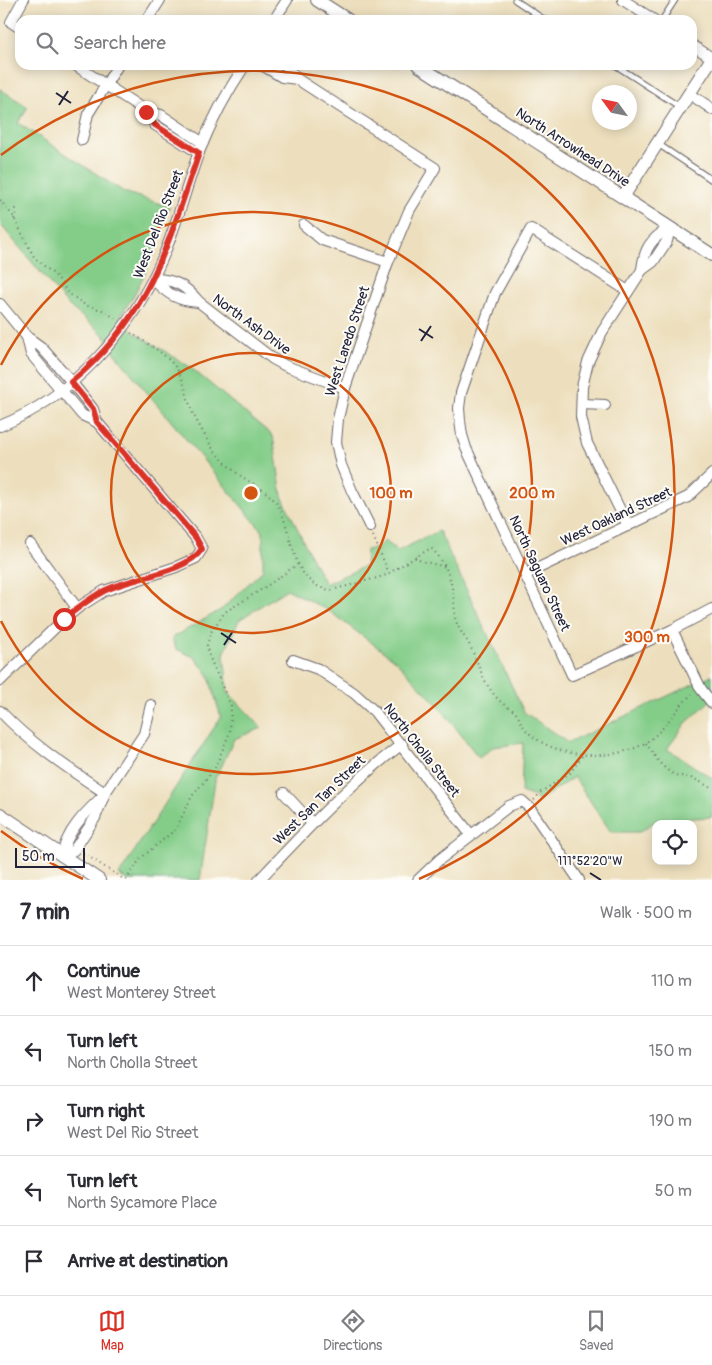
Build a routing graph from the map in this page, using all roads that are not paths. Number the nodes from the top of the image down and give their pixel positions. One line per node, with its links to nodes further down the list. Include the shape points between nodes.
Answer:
1 (23, 0): 14 (street, via 11,22)
2 (160, 0): 8 (street)
3 (287, 0): 9 (street)
4 (317, 0): 10 (street)
5 (514, 0): 11 (lane)
6 (622, 0): 12 (street)
7 (675, 0): 13 (lane)
8 (150, 15)
9 (277, 15)
10 (340, 15)
11 (538, 15)
12 (646, 15)
13 (665, 15)
14 (15, 25)
15 (697, 48): 16 (street)
16 (712, 58): 26 (street)
17 (82, 70): 25 (street)
18 (115, 70): 25 (street)
19 (242, 70): 31 (street, West Del Rio Street)
20 (270, 70): 24 (street, via 282,77)
21 (289, 70): 24 (street)
22 (426, 70): 35 (street, North Arrowhead Drive)
23 (623, 70): 27 (lane)
24 (296, 79): 39 (street, West Laredo Street, via 435,168 409,211)
25 (105, 85): 29 (street); 30 (street, via 88,114)
26 (690, 94): 27 (street); 28 (street)
27 (681, 108): 32 (street)
28 (712, 109)
29 (146, 112): 31 (street, via 162,115); 33 (street, via 155,125)
30 (82, 140)
31 (203, 143): 33 (street, West Del Rio Street)
32 (658, 144): 34 (lane); 35 (street)
33 (199, 153): 40 (street, West Del Rio Street, via 170,238)
34 (712, 180)
35 (623, 197): 37 (street, North Arrowhead Drive)
36 (304, 225): 39 (street, via 322,240)
37 (670, 228): 38 (street, North Arrowhead Drive); 41 (street, via 667,241)
38 (712, 255)
39 (388, 262): 45 (street, West Laredo Street)
40 (152, 279): 44 (street, West Del Rio Street, via 125,326 97,359); 45 (street, North Ash Drive, via 168,279 189,290 199,302 273,359)
41 (628, 291): 47 (street, via 602,332 588,362); 55 (street, North Saguaro Street, via 531,228 490,306 461,393 462,435)
42 (0, 304): 43 (street)
43 (27, 336): 44 (street, via 41,347); 46 (street, via 31,354)
44 (71, 382): 46 (street, West Del Rio Street); 49 (street, via 93,409)
45 (345, 388): 53 (street, West Laredo Street, via 336,442 348,482)
46 (62, 389): 49 (street, via 82,415); 50 (street, West Del Rio Street, via 24,415)
47 (582, 404): 48 (street); 52 (street, via 586,442)
48 (605, 405)
49 (97, 422): 56 (street, via 202,549 196,558 104,591)
50 (0, 426)
51 (712, 474): 52 (street, West Oakland Street, via 688,497)
52 (628, 526): 55 (street, West Oakland Street)
53 (370, 527)
54 (30, 544): 56 (street)
55 (526, 574): 58 (street, North Saguaro Street, via 572,675)
56 (77, 608): 60 (street)
57 (712, 609): 58 (street)
58 (672, 630): 61 (street, via 701,689)
59 (293, 660): 64 (street, North Cholla Street, via 318,669 354,693)
60 (0, 681)
61 (712, 703)
62 (151, 705): 65 (street, via 144,734)
63 (0, 711): 65 (street, via 49,755)
64 (402, 744): 68 (street, West San Tan Street); 69 (street, North Cholla Street)
65 (105, 793): 70 (street, via 84,814 64,844)
66 (284, 793): 68 (street)
67 (0, 814): 70 (street)
68 (312, 823): 72 (street, West San Tan Street)
69 (471, 835): 73 (street); 74 (street, via 509,806 526,804)
70 (62, 856): 71 (street)
71 (99, 880)
72 (259, 880)
73 (418, 880)
74 (579, 880)

